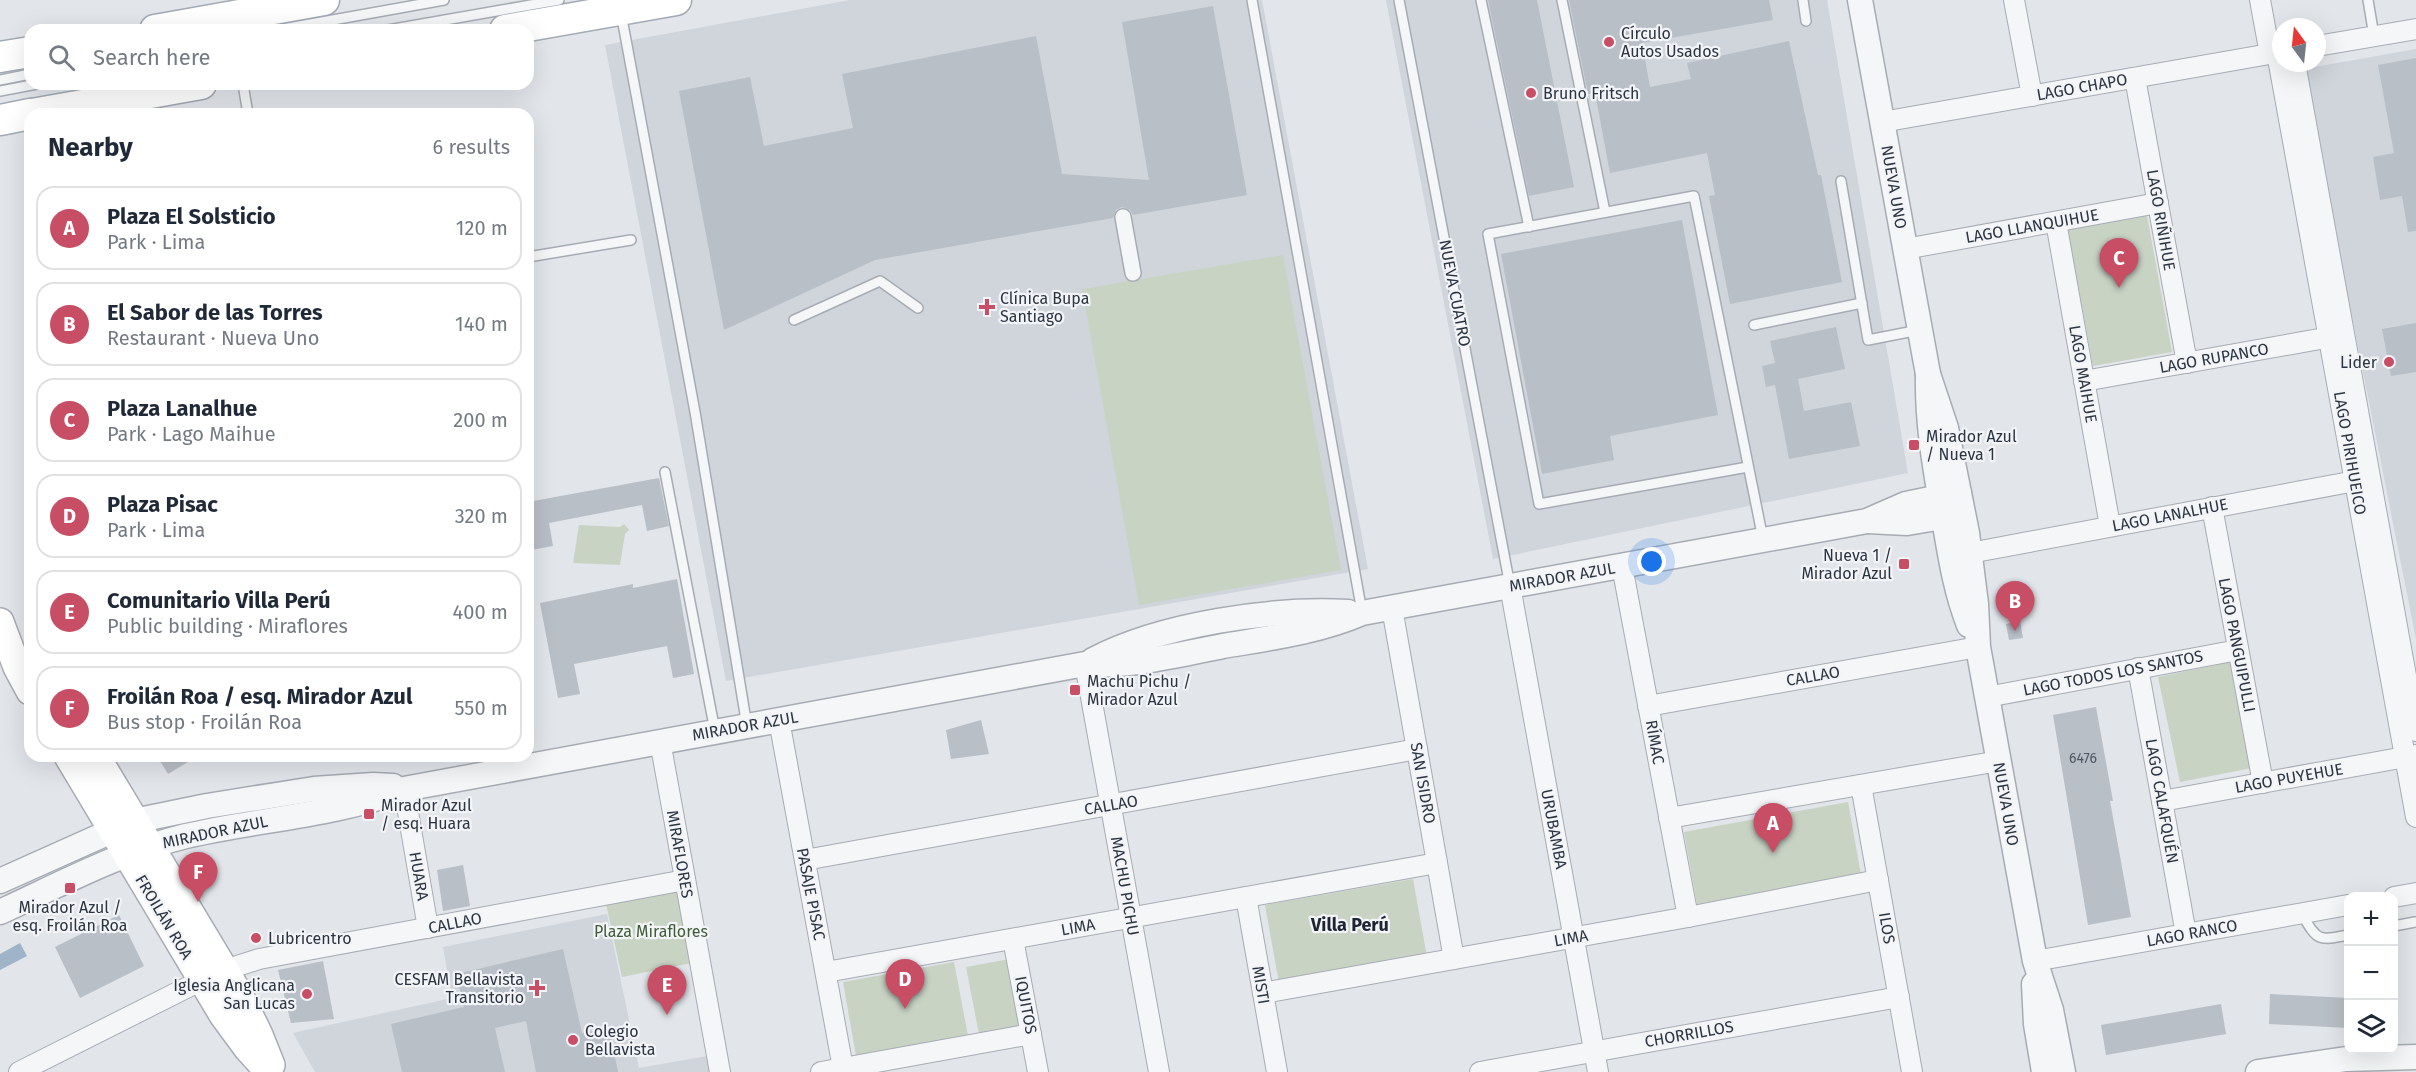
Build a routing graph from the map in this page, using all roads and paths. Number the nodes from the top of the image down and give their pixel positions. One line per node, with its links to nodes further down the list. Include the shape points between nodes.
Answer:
1 (444, 0): 17 (lane)
2 (559, 0): 18 (lane)
3 (676, 0): 14 (main road)
4 (1252, 0): 71 (lane)
5 (1399, 0): 69 (lane, NUEVA CUATRO)
6 (1481, 0): 47 (lane)
7 (1562, 0): 44 (lane)
8 (1803, 0): 15 (lane)
9 (1860, 0): 41 (street, NUEVA UNO)
10 (2014, 0): 36 (street)
11 (2260, 0): 22 (street, LAGO PIRIHUEICO)
12 (2368, 0): 21 (lane)
13 (308, 2): 16 (main road)
14 (620, 10): 19 (main road); 82 (lane, via 695,412)
15 (1806, 21)
16 (188, 24)
17 (310, 24)
18 (422, 24)
19 (534, 25)
20 (2416, 28): 21 (street)
21 (2374, 36): 23 (street)
22 (2272, 40)
23 (2326, 44)
24 (24, 53): 26 (main road)
25 (2272, 54): 30 (street, LAGO CHAPO)
26 (0, 57)
27 (2280, 72): 57 (street, LAGO PIRIHUEICO)
28 (2296, 72): 57 (street, LAGO PIRIHUEICO)
29 (24, 75): 31 (lane)
30 (2135, 78): 36 (street, LAGO CHAPO); 43 (street, LAGO RIÑIHUE)
31 (0, 80)
32 (24, 86): 35 (lane)
33 (167, 90): 37 (main road)
34 (244, 90): 38 (lane)
35 (0, 91)
36 (2032, 96): 41 (street, LAGO CHAPO)
37 (65, 108)
38 (247, 108)
39 (24, 115): 40 (main road)
40 (0, 120)
41 (1882, 122): 49 (street, NUEVA UNO)
42 (1841, 181): 52 (lane)
43 (2158, 203): 46 (street, LAGO LLANQUIHUE); 58 (street, LAGO RIÑIHUE)
44 (1605, 212): 47 (lane); 60 (lane, via 1694,196)
45 (1123, 217): 51 (street)
46 (2056, 222): 49 (street, LAGO LLANQUIHUE); 59 (street, LAGO MAIHUE)
47 (1529, 226): 60 (lane, via 1488,234 1539,504)
48 (631, 240): 50 (lane)
49 (1905, 249): 56 (street, NUEVA UNO)
50 (534, 256)
51 (1133, 273)
52 (1862, 303): 55 (lane); 56 (lane, via 1868,340)
53 (918, 308): 54 (lane, via 880,281)
54 (794, 320)
55 (1754, 325)
56 (1920, 330): 63 (street, NUEVA UNO, via 1928,374 1946,428)
57 (2336, 336): 58 (street, LAGO RUPANCO); 62 (street, LAGO PIRIHUEICO)
58 (2187, 363): 59 (street, LAGO RUPANCO)
59 (2084, 381): 65 (street, LAGO MAIHUE)
60 (1748, 466): 66 (lane)
61 (665, 472): 83 (lane)
62 (2363, 480): 64 (street, LAGO LANALHUE); 84 (street, LAGO PIRIHUEICO); 87 (street, LAGO PIRIHUEICO)
63 (1952, 505): 66 (street, MIRADOR AZUL, via 1907,523 1868,521); 67 (street, NUEVA UNO); 74 (street, NUEVA UNO, via 1959,598)
64 (2211, 507): 65 (street, LAGO LANALHUE); 75 (street, LAGO PANGUIPULLI)
65 (2110, 526): 67 (street, LAGO LANALHUE)
66 (1763, 540): 68 (street, MIRADOR AZUL)
67 (1970, 553): 74 (street, NUEVA UNO)
68 (1622, 566): 69 (street, MIRADOR AZUL); 80 (street, RÍMAC)
69 (1510, 586): 70 (street, MIRADOR AZUL); 118 (street, URUBAMBA)
70 (1392, 608): 71 (street, MIRADOR AZUL); 86 (street, SAN ISIDRO)
71 (1362, 613): 76 (street, MIRADOR AZUL, via 1305,631 1146,661)
72 (1, 622): 73 (main road); 78 (main road)
73 (24, 641)
74 (1978, 647): 79 (street, NUEVA UNO); 80 (street, CALLAO)
75 (2238, 650): 77 (street, LAGO TODOS LOS SANTOS); 91 (street, LAGO PANGUIPULLI)
76 (1085, 664): 81 (street, MIRADOR AZUL); 95 (street, MACHU PICHU)
77 (2138, 668): 79 (street, LAGO TODOS LOS SANTOS); 94 (street, LAGO CALAFQUÉN)
78 (24, 680)
79 (1987, 697): 88 (street, NUEVA UNO)
80 (1648, 706): 97 (street, RÍMAC)
81 (778, 720): 82 (street, MIRADOR AZUL); 100 (street, PASAJE PISAC)
82 (747, 726): 83 (street, MIRADOR AZUL)
83 (715, 731): 85 (street, MIRADOR AZUL)
84 (2416, 731)
85 (660, 741): 93 (street, MIRADOR AZUL); 102 (street, MIRAFLORES)
86 (1417, 749): 95 (street, CALLAO); 101 (street, SAN ISIDRO)
87 (2410, 756): 91 (street, LAGO PUYEHUE); 96 (street, LAGO PIRIHUEICO)
88 (1999, 761): 92 (street); 121 (street, NUEVA UNO)
89 (73, 762): 98 (main road, FROILÁN ROA)
90 (98, 762): 98 (main road, FROILÁN ROA)
91 (2263, 783): 94 (street, LAGO PUYEHUE)
92 (1861, 785): 97 (street); 103 (street, ILOS)
93 (404, 789): 98 (street, MIRADOR AZUL, via 373,785 314,789 207,806); 99 (street, MIRADOR AZUL, via 361,803 206,832); 115 (street, HUARA)
94 (2162, 801): 116 (street, LAGO CALAFQUÉN)
95 (1111, 805): 100 (street, CALLAO); 112 (street, MACHU PICHU)
96 (2416, 817)
97 (1669, 818): 111 (street, RÍMAC)
98 (122, 825): 99 (main road, FROILÁN ROA); 104 (street, MIRADOR AZUL)
99 (139, 850): 109 (street, MIRADOR AZUL); 123 (main road, FROILÁN ROA)
100 (805, 860): 122 (street, PASAJE PISAC)
101 (1437, 863): 107 (street, LIMA); 120 (street, SAN ISIDRO)
102 (685, 880): 115 (street, CALLAO); 132 (street, MIRAFLORES)
103 (1878, 880): 111 (street, LIMA); 125 (street, ILOS)
104 (0, 881)
105 (2416, 893): 106 (street)
106 (2398, 896)
107 (1246, 897): 112 (street, LIMA); 124 (street, MISTI)
108 (2344, 906): 110 (street, LAGO RANCO)
109 (0, 912)
110 (2301, 913): 116 (street, LAGO RANCO); 117 (lane, via 2313,934 2323,939)
111 (1688, 917): 118 (street, LIMA)
112 (1131, 918): 119 (street, LIMA); 135 (street, MACHU PICHU)
113 (2415, 922): 114 (lane)
114 (2398, 925)
115 (428, 928): 123 (street, CALLAO, via 259,959)
116 (2186, 934): 121 (street, LAGO RANCO)
117 (2344, 936)
118 (1574, 937): 120 (street, LIMA); 127 (street, URUBAMBA)
119 (1013, 939): 122 (street, LIMA); 126 (street, IQUITOS)
120 (1454, 959): 124 (street, LIMA)
121 (2035, 961): 140 (street, NUEVA UNO, via 2034,1007); 141 (street, NUEVA UNO, via 2051,1010)
122 (825, 972): 129 (street, PASAJE PISAC)
123 (214, 975): 130 (street, CALLAO); 131 (main road, FROILÁN ROA, via 237,1035)
124 (1263, 993): 136 (street, MISTI)
125 (1899, 997): 127 (street, CHORRILLOS); 139 (street, ILOS)
126 (1031, 1034): 129 (street); 134 (street, IQUITOS)
127 (1594, 1052): 137 (street, CHORRILLOS); 138 (street, URUBAMBA)
128 (2416, 1057): 142 (street, via 2346,1059)
129 (843, 1068): 133 (street)
130 (19, 1072)
131 (271, 1072)
132 (720, 1072)
133 (821, 1072)
134 (1038, 1072)
135 (1159, 1072)
136 (1277, 1072)
137 (1480, 1072)
138 (1598, 1072)
139 (1912, 1072)
140 (2044, 1072)
141 (2063, 1072)
142 (2259, 1072)

